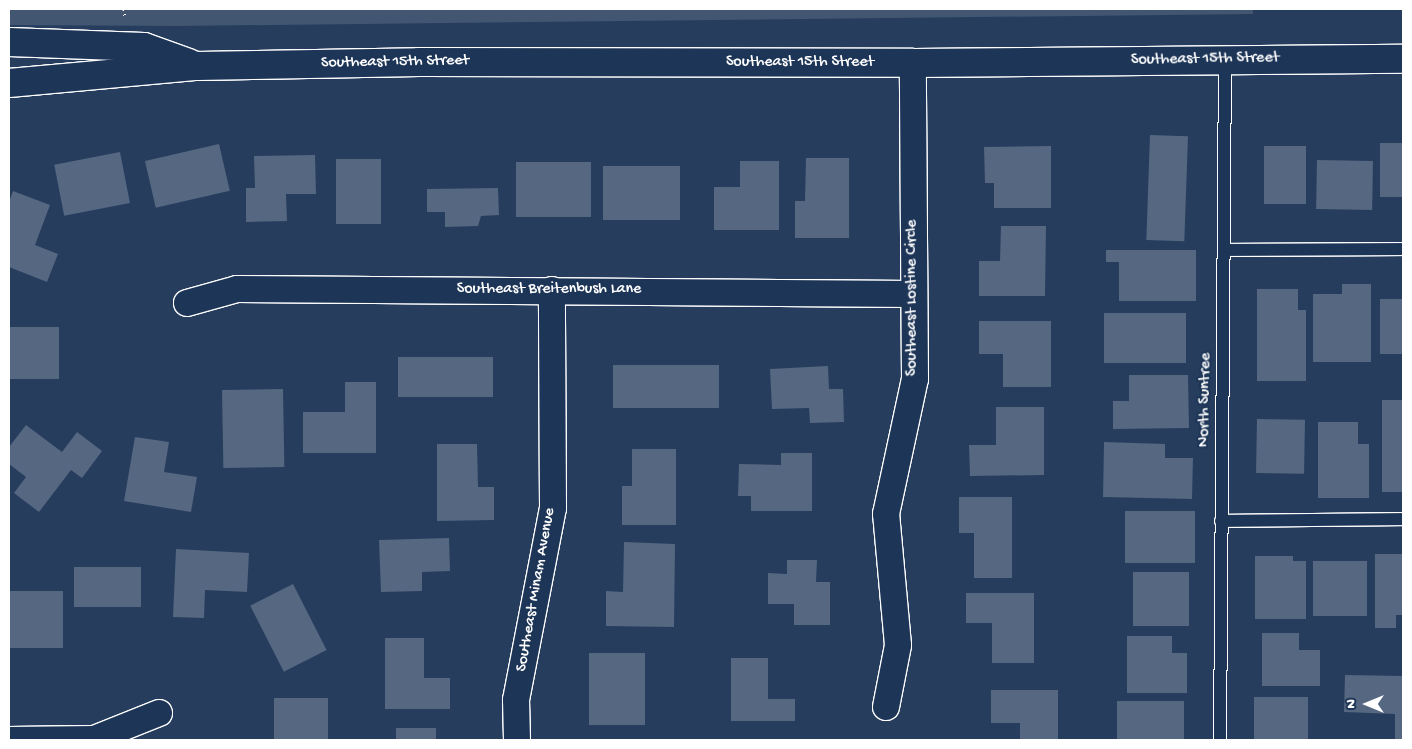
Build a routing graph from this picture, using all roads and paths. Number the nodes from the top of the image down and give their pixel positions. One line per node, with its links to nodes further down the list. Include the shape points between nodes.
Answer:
1 (9, 42): 5 (main road, Southeast 15th Street, via 144,47)
2 (1403, 58): 3 (main road, Southeast 15th Street)
3 (1225, 60): 4 (main road, Southeast 15th Street); 8 (lane, North Suntree)
4 (913, 63): 5 (main road, Southeast 15th Street, via 419,62); 10 (street, Southeast Lostine Circle)
5 (197, 66): 6 (main road, Southeast 15th Street)
6 (9, 83)
7 (1403, 249): 8 (lane)
8 (1224, 250): 13 (lane, North Suntree)
9 (552, 290): 10 (street, Southeast Breitenbush Lane); 11 (street, Southeast Breitenbush Lane, via 237,289); 17 (street, Southeast Minam Avenue, via 554,508 516,700)
10 (913, 294): 14 (street, Southeast Lostine Circle, via 915,380 886,514 898,644)
11 (187, 303)
12 (1403, 519): 13 (lane)
13 (1221, 521): 18 (lane, North Suntree)
14 (886, 707)
15 (159, 713): 16 (street, via 94,739)
16 (9, 740)
17 (517, 740)
18 (1220, 740)

